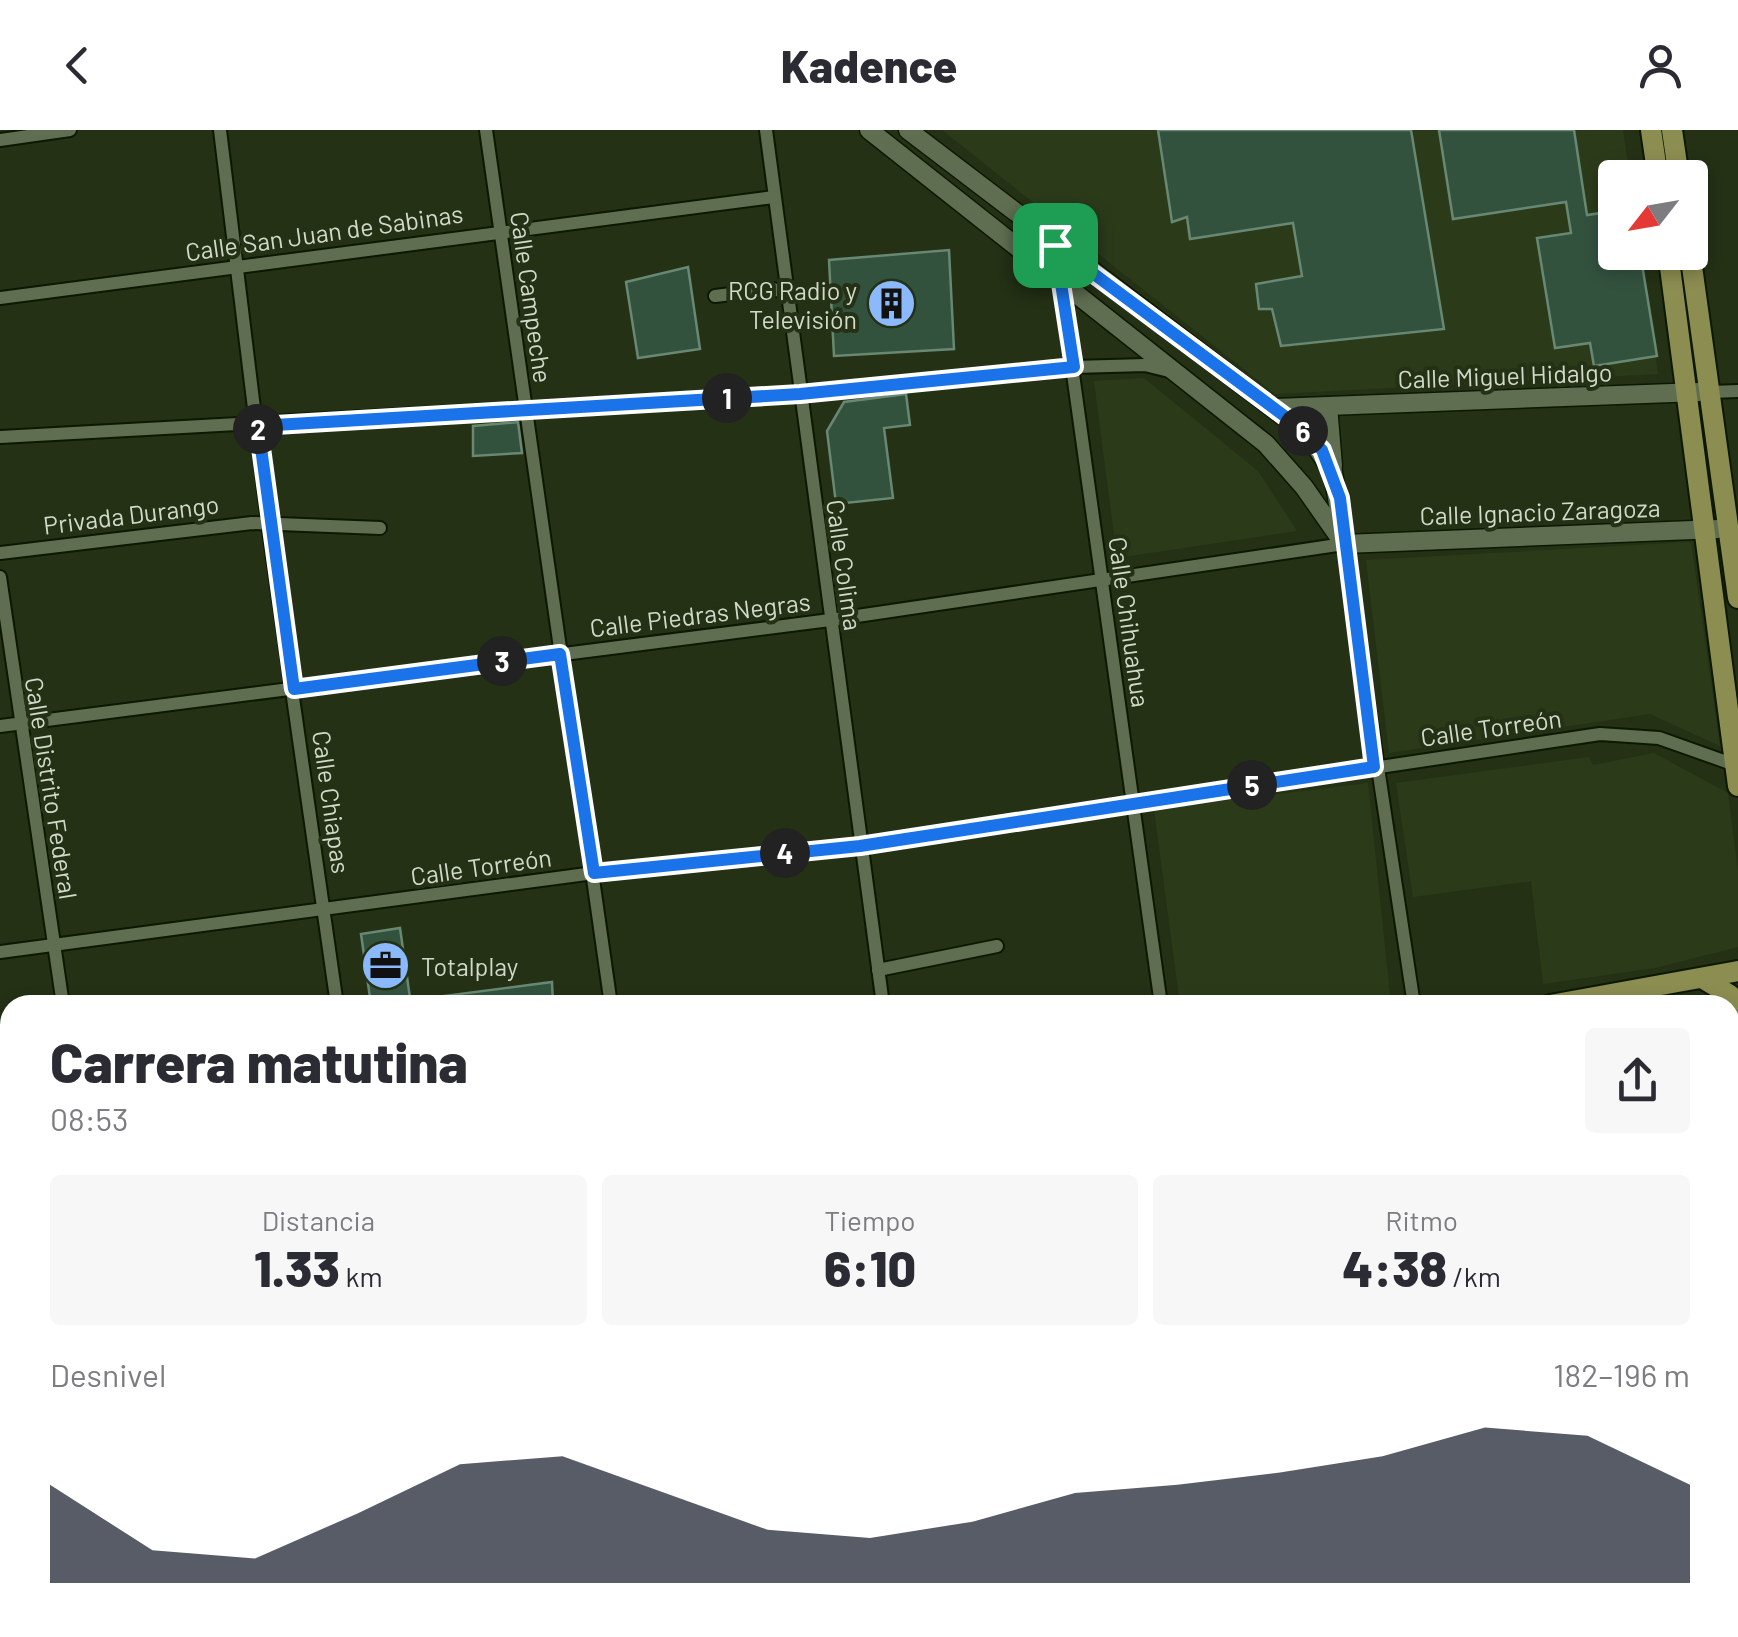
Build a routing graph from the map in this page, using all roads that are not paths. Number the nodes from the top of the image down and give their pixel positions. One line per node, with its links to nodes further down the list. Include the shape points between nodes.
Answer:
1 (70, 130): 9 (street)
2 (220, 130): 15 (street, Calle Chiapas)
3 (486, 130): 13 (street, Calle Campeche)
4 (766, 130): 12 (street, Calle Colima)
5 (870, 130): 18 (main road)
6 (908, 130): 14 (main road)
7 (1651, 130): 10 (main road)
8 (1672, 130): 11 (main road)
9 (0, 140)
10 (1655, 160)
11 (1676, 160)
12 (774, 197): 13 (street, Calle San Juan de Sabinas); 19 (street, Calle Colima)
13 (499, 231): 15 (street, Calle San Juan de Sabinas); 32 (street, Calle Campeche)
14 (1055, 245): 18 (street, Calle Chihuahua); 24 (main road)
15 (238, 267): 21 (street, Calle San Juan de Sabinas); 33 (street, Calle Chiapas)
16 (1670, 270): 27 (main road)
17 (1693, 270): 26 (main road)
18 (1058, 280): 22 (street, Calle Chihuahua); 23 (main road)
19 (787, 294): 20 (street, via 772,288); 28 (street, Calle Colima)
20 (715, 296)
21 (0, 298)
22 (1074, 367): 23 (street, via 1145,365); 28 (street); 43 (street, Calle Chihuahua)
23 (1179, 374): 29 (main road)
24 (1232, 378): 29 (main road); 31 (main road)
25 (1738, 391): 26 (street, Calle Miguel Hidalgo)
26 (1710, 392): 27 (main road, Calle Miguel Hidalgo); 38 (main road)
27 (1687, 393): 30 (main road, Calle Miguel Hidalgo); 39 (main road)
28 (800, 394): 32 (street); 45 (street, Calle Colima)
29 (1214, 400): 40 (main road, via 1266,444)
30 (1328, 406): 31 (main road, Calle Miguel Hidalgo); 35 (main road)
31 (1275, 408): 35 (main road, via 1308,435)
32 (526, 411): 33 (street); 46 (street, Calle Campeche)
33 (258, 426): 34 (street); 36 (street, Calle Chiapas)
34 (0, 437)
35 (1333, 472): 40 (main road)
36 (268, 524): 37 (street, Privada Durango); 41 (street, Privada Durango); 47 (street, Calle Chiapas)
37 (380, 528)
38 (1733, 528): 39 (main road, Calle Ignacio Zaragoza); 44 (main road)
39 (1705, 529): 40 (main road, Calle Ignacio Zaragoza); 51 (main road)
40 (1344, 544): 43 (street, Calle Piedras Negras); 50 (street)
41 (0, 553)
42 (0, 576): 48 (street, Calle Distrito Federal)
43 (1101, 576): 45 (street, Calle Piedras Negras); 52 (street, Calle Chihuahua)
44 (1738, 598)
45 (830, 620): 46 (street, Calle Piedras Negras); 53 (street, Calle Colima)
46 (560, 654): 47 (street, Calle Piedras Negras); 54 (street, Calle Campeche)
47 (294, 689): 48 (street, Calle Piedras Negras); 55 (street, Calle Chiapas)
48 (19, 724): 49 (street, Calle Piedras Negras); 56 (street, Calle Distrito Federal)
49 (0, 726)
50 (1374, 767): 51 (street, Calle Torreón, via 1626,732 1659,738); 52 (street, Calle Torreón); 67 (street)
51 (1737, 773)
52 (1132, 802): 53 (street, Calle Torreón); 66 (street, Calle Chihuahua)
53 (860, 846): 54 (street, Calle Torreón); 59 (street, Calle Colima)
54 (594, 873): 55 (street, Calle Torreón); 64 (street, Calle Campeche)
55 (323, 909): 56 (street, Calle Torreón); 63 (street, Calle Chiapas)
56 (54, 944): 58 (street, Calle Torreón); 62 (street, Calle Distrito Federal)
57 (997, 946): 59 (street)
58 (0, 952)
59 (878, 970): 65 (street, Calle Colima)
60 (1738, 971): 61 (main road)
61 (1702, 978): 68 (main road); 69 (main road)
62 (62, 995)
63 (336, 995)
64 (609, 995)
65 (882, 995)
66 (1160, 995)
67 (1412, 995)
68 (1606, 995)
69 (1730, 995)

